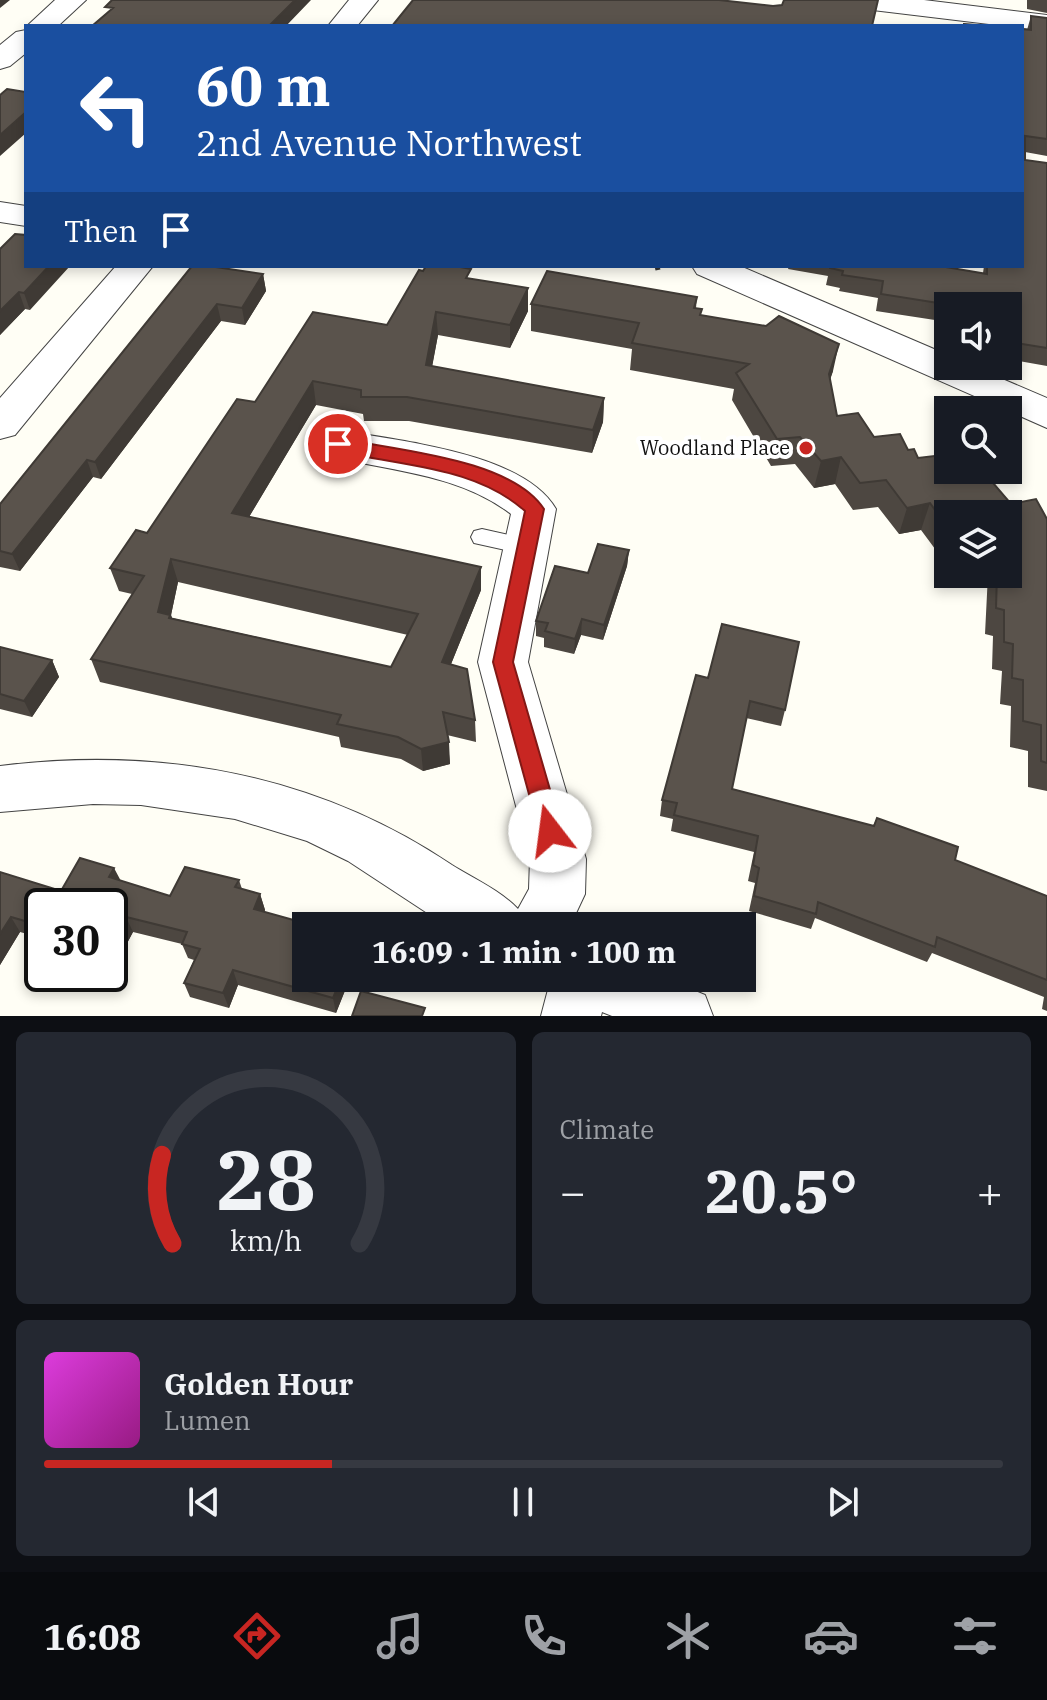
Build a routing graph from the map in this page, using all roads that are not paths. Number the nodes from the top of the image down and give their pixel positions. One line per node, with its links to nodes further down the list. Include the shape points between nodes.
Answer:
1 (72, 0): 6 (street)
2 (364, 0): 7 (street)
3 (856, 0): 4 (street)
4 (992, 8): 5 (street)
5 (1047, 23)
6 (43, 24)
7 (344, 24)
8 (24, 40): 9 (street)
9 (0, 60)
10 (0, 212): 11 (street)
11 (24, 216)
12 (133, 268): 15 (street)
13 (715, 268): 14 (street)
14 (1047, 414)
15 (0, 425)
16 (338, 444): 18 (street, via 471,471 512,489 534,509)
17 (482, 537): 18 (lane)
18 (528, 547): 21 (street, via 503,662 558,859 557,894)
19 (0, 789): 20 (street, via 36,783 152,783 274,803 368,843)
20 (474, 912)
21 (547, 912)
22 (577, 992): 24 (street)
23 (626, 992): 25 (street)
24 (571, 1016)
25 (683, 1016)

